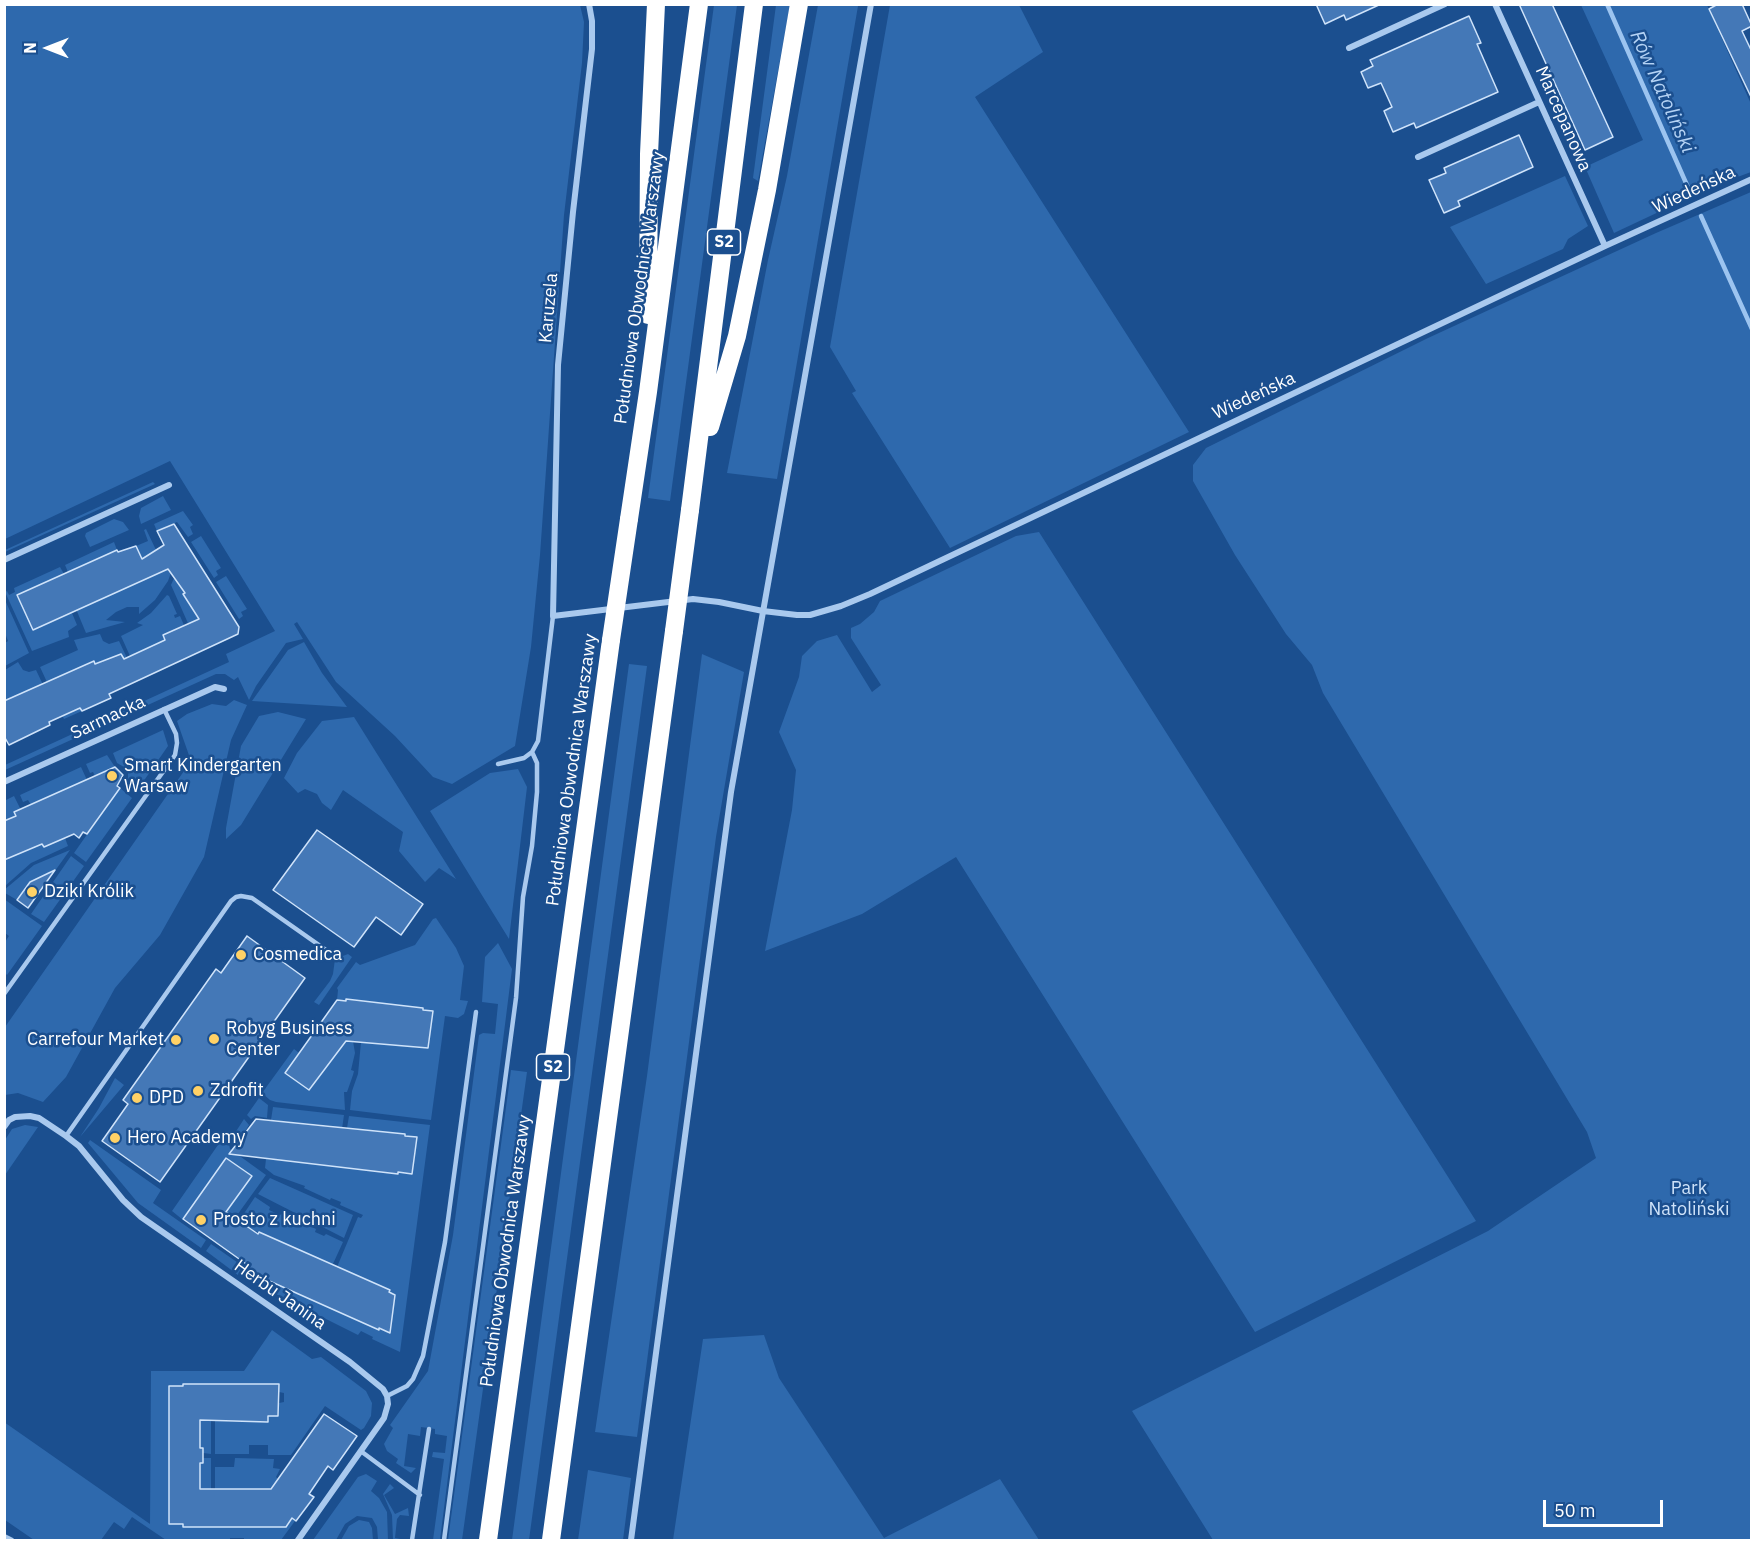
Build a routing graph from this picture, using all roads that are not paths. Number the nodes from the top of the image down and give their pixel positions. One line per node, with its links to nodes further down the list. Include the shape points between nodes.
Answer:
1 (589, 4): 19 (street, Karuzela, via 592,49 558,365)
2 (656, 4): 14 (highway, via 649,154)
3 (699, 4): 14 (highway, Południowa Obwodnica Warszawy / S2)
4 (754, 4): 15 (highway, S2)
5 (800, 4): 15 (highway, via 736,336)
6 (871, 4): 18 (street)
7 (1445, 4): 9 (street)
8 (1495, 4): 10 (street, Marcepanowa)
9 (1349, 48)
10 (1539, 102): 11 (street); 13 (street, Marcepanowa)
11 (1418, 157)
12 (1752, 179): 13 (street, Wiedeńska)
13 (1605, 246): 18 (street, Wiedeńska, via 870,594 810,615)
14 (648, 392): 39 (highway, Południowa Obwodnica Warszawy / S2, bridge)
15 (694, 480): 40 (highway, S2, bridge)
16 (169, 485): 17 (street)
17 (4, 560)
18 (763, 611): 19 (street, Wiedeńska, via 693,598); 41 (street, via 724,843)
19 (553, 616): 22 (lane, via 538,741)
20 (224, 689): 21 (street, Sarmacka, via 215,687)
21 (164, 709): 24 (street, Sarmacka); 26 (lane, via 176,734 175,754)
22 (532, 752): 23 (lane, via 514,762); 38 (lane, via 537,763 537,792 523,897 516,998)
23 (498, 764)
24 (4, 782)
25 (326, 950): 29 (lane, via 252,898 236,897)
26 (4, 994)
27 (476, 1012): 30 (lane, via 445,1242 423,1356 407,1386)
28 (4, 1126): 29 (street, Herbu Janina, via 22,1115 39,1118)
29 (66, 1136): 30 (street, Herbu Janina, via 141,1216 350,1362)
30 (387, 1396): 32 (street, via 384,1418)
31 (429, 1430): 33 (lane)
32 (362, 1452): 33 (lane); 36 (street)
33 (420, 1495): 37 (lane)
34 (4, 1536): 35 (lane)
35 (12, 1540)
36 (298, 1540)
37 (412, 1540)
38 (444, 1540)
39 (488, 1540)
40 (551, 1540)
41 (631, 1540)

